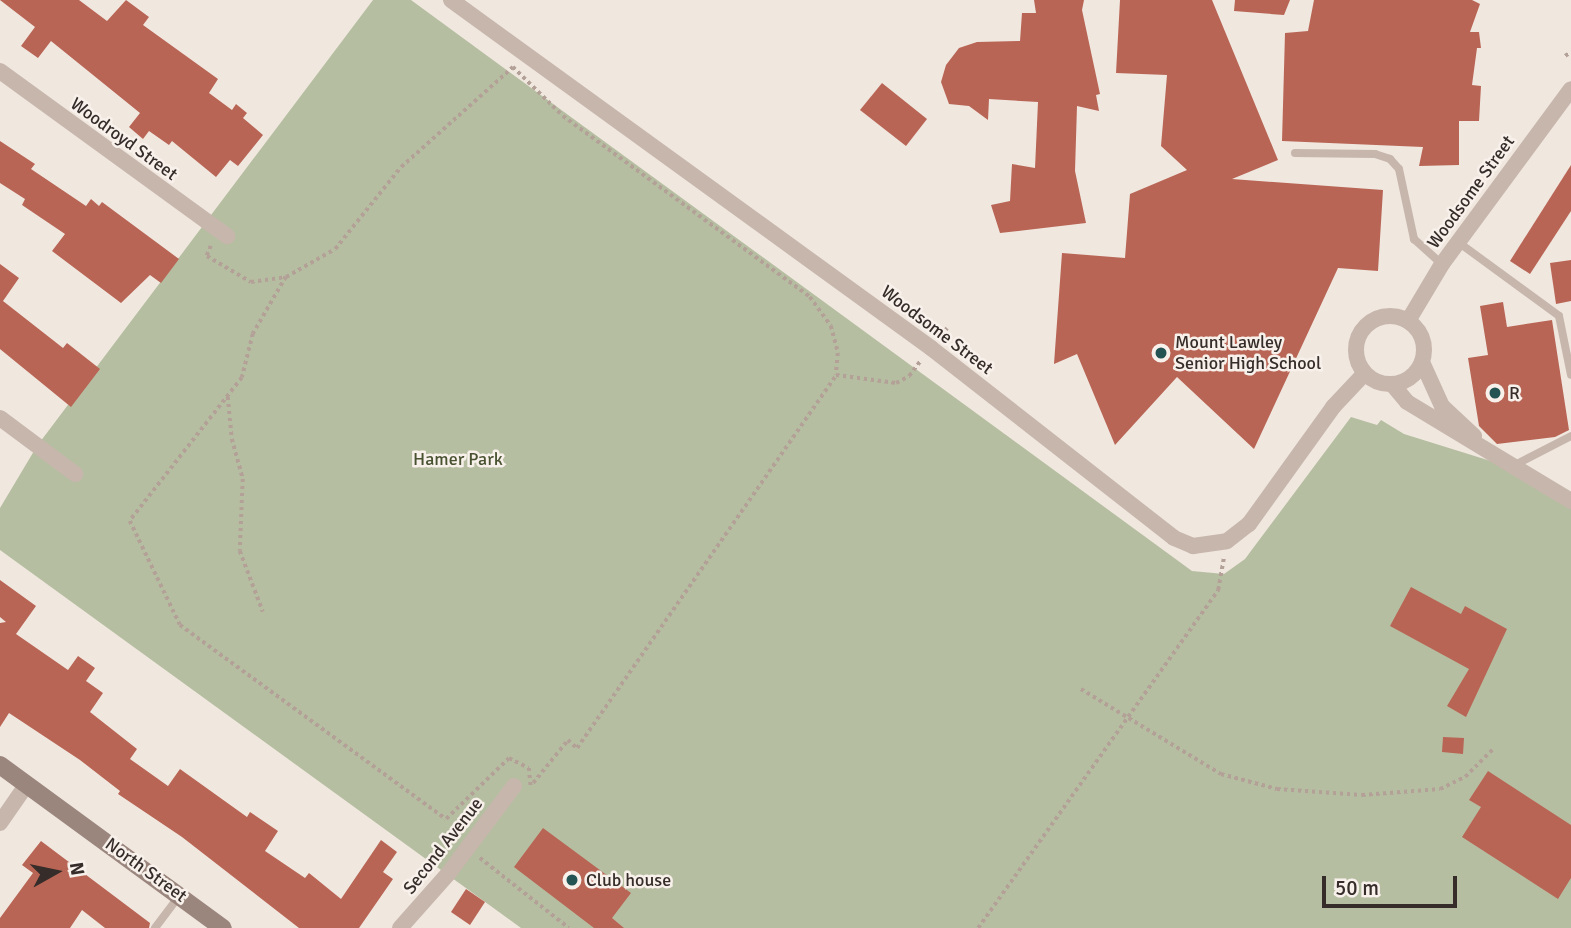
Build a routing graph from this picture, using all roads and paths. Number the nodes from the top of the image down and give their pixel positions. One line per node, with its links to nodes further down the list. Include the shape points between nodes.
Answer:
1 (451, 0): 13 (street, Woodsome Street)
2 (1571, 52): 3 (path)
3 (1565, 56)
4 (0, 71): 7 (street, Woodroyd Street)
5 (1571, 89): 8 (street, Woodsome Street)
6 (1295, 153): 9 (lane, via 1375,154 1390,159 1404,185 1414,239)
7 (223, 234): 10 (path, via 207,256 238,278 251,282)
8 (1458, 242): 9 (street, Woodsome Street); 17 (lane, via 1559,316)
9 (1442, 264): 11 (street, Woodsome Street)
10 (286, 277): 16 (path, via 335,249 401,167 513,68 563,116 810,297 831,326 838,354); 19 (path, via 253,334 242,378)
11 (1408, 321): 14 (street, via 1421,336); 15 (street, via 1376,318 1360,332 1355,354)
12 (947, 328): 13 (path)
13 (931, 348): 16 (path, via 909,376 896,383); 25 (street, Woodsome Street, via 1174,538 1193,546)
14 (1422, 362): 18 (street, via 1408,380); 22 (street, via 1442,406)
15 (1364, 374): 18 (street); 25 (street, via 1333,407 1249,524)
16 (836, 375): 31 (path, via 577,748 568,740)
17 (1571, 375)
18 (1392, 384): 22 (street, via 1407,402)
19 (228, 397): 26 (path, via 232,439 243,479 240,551); 31 (path, via 130,521 180,625 446,819 509,758 529,768)
20 (0, 418): 23 (street)
21 (1571, 436): 22 (lane)
22 (1510, 467): 24 (street)
23 (75, 474)
24 (1571, 501)
25 (1227, 541): 28 (path, via 1218,590)
26 (263, 612)
27 (1082, 688): 28 (path)
28 (1128, 718): 29 (path, via 1220,774 1277,789 1362,795 1440,789 1465,777); 41 (path)
29 (1493, 749)
30 (0, 765): 32 (main road, North Street)
31 (533, 783): 33 (path)
32 (27, 784): 34 (street); 36 (main road, North Street)
33 (520, 791): 39 (street, Second Avenue)
34 (0, 823)
35 (485, 849): 40 (path, via 479,859)
36 (180, 894): 37 (lane); 38 (main road, North Street)
37 (155, 928)
38 (223, 928)
39 (400, 928)
40 (569, 928)
41 (978, 928)

